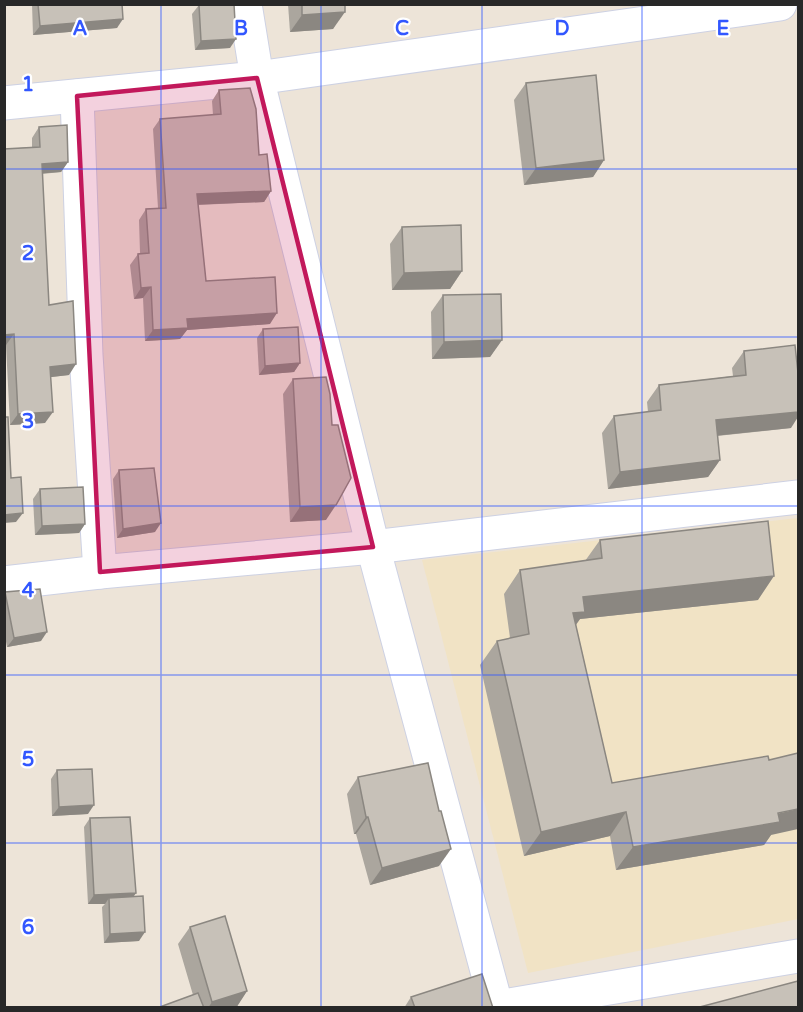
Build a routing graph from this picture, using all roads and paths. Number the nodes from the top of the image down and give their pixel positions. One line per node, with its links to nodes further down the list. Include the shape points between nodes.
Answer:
1 (245, 4): 3 (street)
2 (780, 4): 3 (street)
3 (257, 78): 4 (street); 7 (street)
4 (77, 96): 5 (street); 8 (street, via 86,356)
5 (4, 103)
6 (798, 497): 7 (street)
7 (373, 547): 8 (street); 11 (street)
8 (100, 572): 9 (street)
9 (4, 583)
10 (798, 956): 11 (street)
11 (497, 1007)

